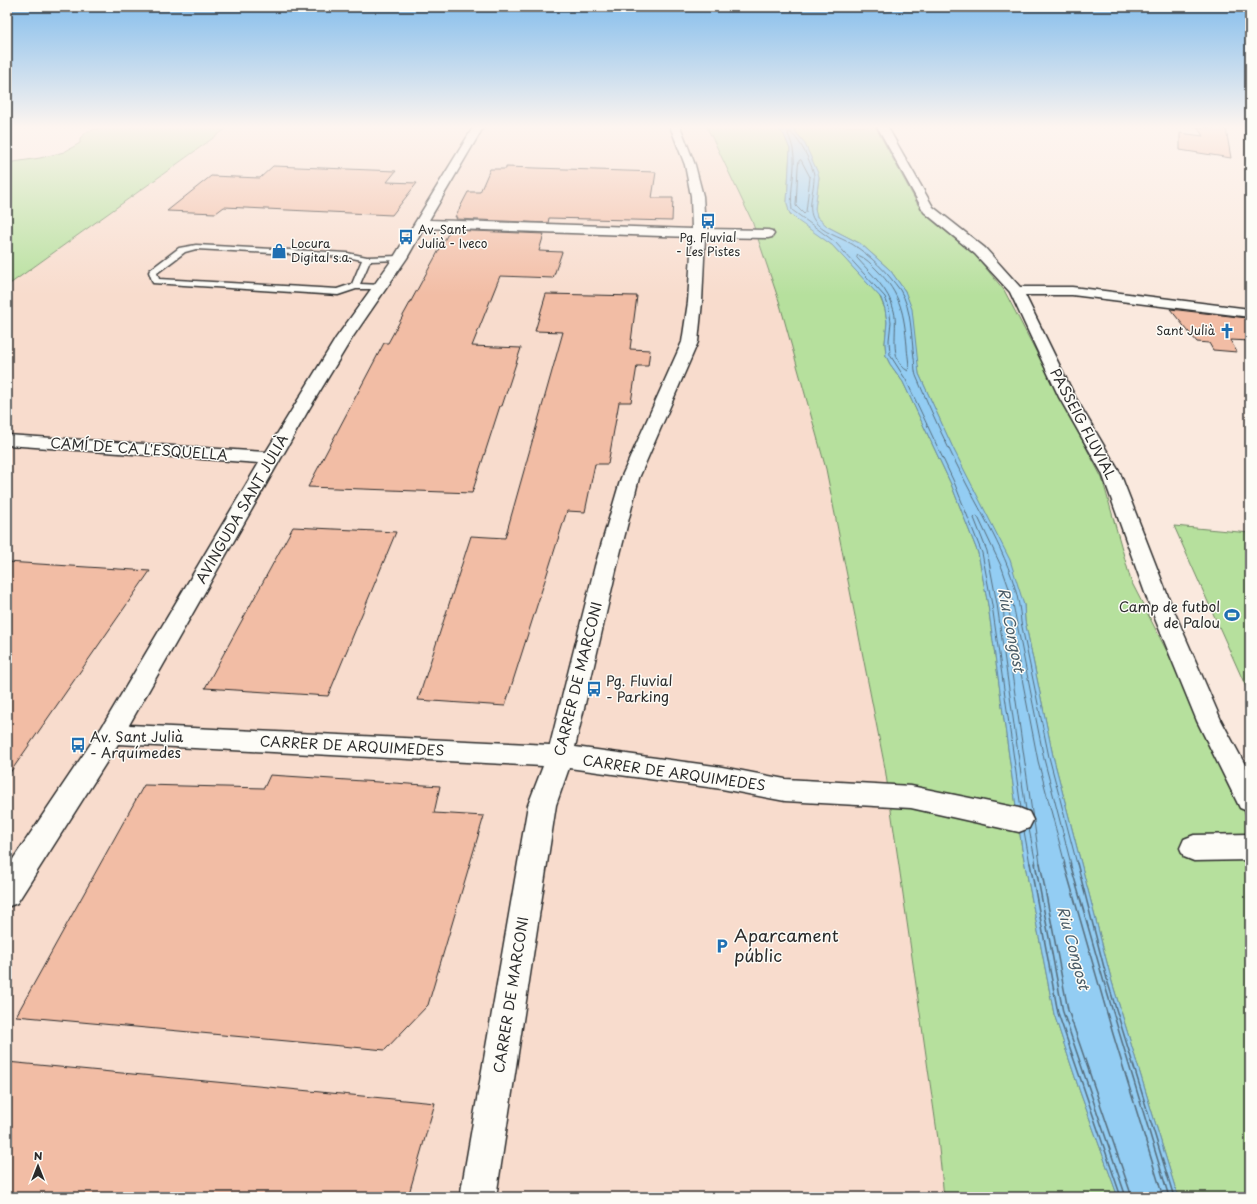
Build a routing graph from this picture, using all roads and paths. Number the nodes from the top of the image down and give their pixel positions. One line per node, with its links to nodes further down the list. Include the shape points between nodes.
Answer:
1 (446, 182): 4 (street, AVINGUDA SANT JULIÀ)
2 (694, 182): 5 (street, CARRER DE MARCONI)
3 (913, 182): 11 (street, PASSEIG FLUVIAL, via 928,209 980,251)
4 (422, 224): 5 (street); 7 (street, AVINGUDA SANT JULIÀ)
5 (699, 233): 6 (street); 16 (street, CARRER DE MARCONI, via 690,342 630,478)
6 (768, 234)
7 (400, 258): 8 (lane); 10 (street, AVINGUDA SANT JULIÀ)
8 (367, 259): 9 (lane); 9 (lane, via 348,255 196,246 182,250 153,272 156,281 338,292)
9 (355, 286): 10 (lane)
10 (381, 287): 14 (street, AVINGUDA SANT JULIÀ, via 344,338)
11 (1016, 291): 12 (street, via 1072,291); 17 (street, PASSEIG FLUVIAL, via 1067,397 1111,473 1160,604 1208,720)
12 (1250, 314)
13 (7, 440): 14 (street, CAMÍ DE CA L'ESQUELLA)
14 (271, 458): 15 (street, AVINGUDA SANT JULIÀ)
15 (111, 734): 16 (street, CARRER DE ARQUIMEDES); 21 (street, AVINGUDA SANT JULIÀ)
16 (560, 756): 18 (street, CARRER DE ARQUIMEDES, via 722,778 785,790 911,797); 22 (street, CARRER DE MARCONI, via 542,805)
17 (1250, 800)
18 (1019, 820)
19 (1250, 847): 20 (street)
20 (1194, 848)
21 (7, 893)
22 (478, 1197)

